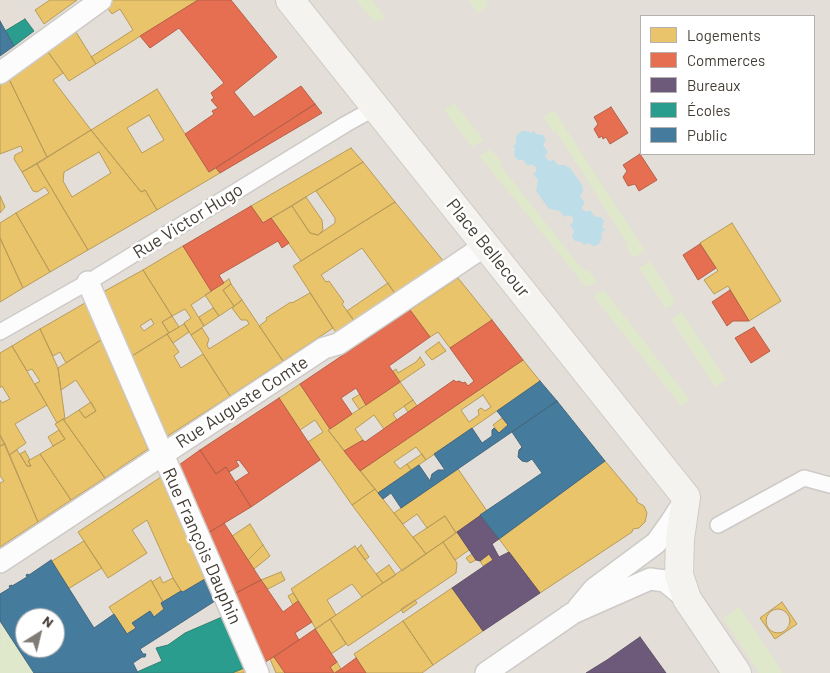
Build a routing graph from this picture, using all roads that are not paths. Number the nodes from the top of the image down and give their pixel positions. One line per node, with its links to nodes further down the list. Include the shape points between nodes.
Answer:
1 (101, 0): 3 (street)
2 (290, 0): 4 (main road, Place Bellecour)
3 (0, 73)
4 (375, 108): 5 (main road, Place Bellecour); 6 (street, Rue Victor Hugo)
5 (486, 245): 8 (street, Rue Auguste Comte, via 338,344 324,348); 10 (main road, Place Bellecour)
6 (88, 282): 7 (street, Rue Victor Hugo); 8 (street, Rue François Dauphin)
7 (0, 332)
8 (162, 455): 12 (street, Rue Auguste Comte); 15 (street, Rue François Dauphin)
9 (830, 485): 11 (street, via 804,478)
10 (686, 497): 13 (main road, via 679,575); 14 (street, via 656,543 594,589)
11 (718, 525)
12 (0, 562)
13 (687, 599): 14 (street, via 666,581 650,580); 17 (main road)
14 (573, 613): 16 (street)
15 (258, 673)
16 (486, 673)
17 (738, 673)

